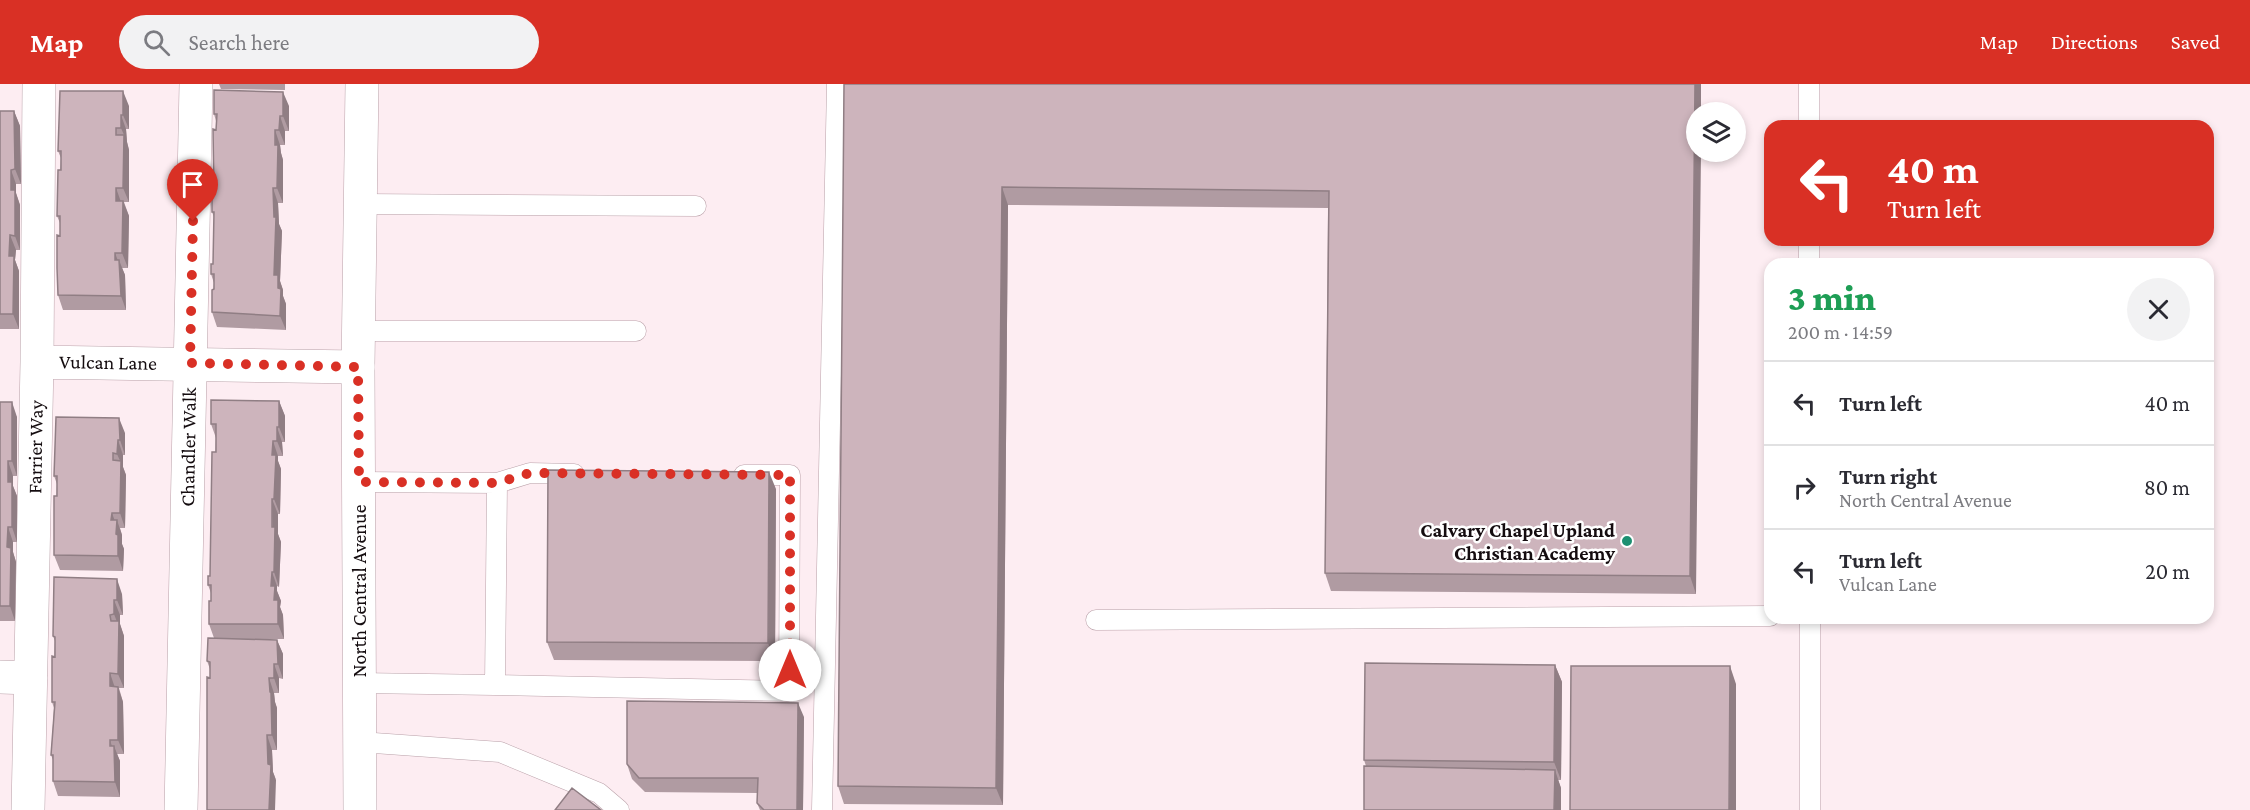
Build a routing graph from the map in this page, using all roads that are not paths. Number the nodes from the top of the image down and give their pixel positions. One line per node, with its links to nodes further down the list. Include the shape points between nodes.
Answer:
1 (39, 84): 11 (street, Farrier Way)
2 (196, 84): 12 (street, Chandler Walk)
3 (362, 84): 7 (street, North Central Avenue)
4 (837, 84): 29 (lane)
5 (1809, 84): 6 (lane)
6 (1809, 120)
7 (361, 204): 8 (lane); 9 (street, North Central Avenue)
8 (696, 206)
9 (359, 330): 10 (lane); 13 (street, North Central Avenue)
10 (636, 331)
11 (37, 362): 12 (street, Vulcan Lane); 21 (street, Farrier Way)
12 (190, 363): 13 (street, Vulcan Lane); 26 (street, Chandler Walk)
13 (358, 367): 16 (street, North Central Avenue)
14 (589, 474): 17 (lane, via 530,473)
15 (731, 475): 23 (lane, via 790,475 789,691)
16 (359, 482): 17 (lane); 22 (street, North Central Avenue)
17 (497, 483): 23 (lane)
18 (1764, 616): 19 (lane)
19 (1096, 620)
20 (1810, 624): 30 (lane)
21 (15, 677): 25 (street, Farrier Way)
22 (359, 683): 23 (lane); 24 (street, North Central Avenue)
23 (495, 685)
24 (360, 742): 27 (street, North Central Avenue); 28 (lane, via 500,752 599,793)
25 (28, 810)
26 (181, 810)
27 (360, 810)
28 (619, 810)
29 (822, 810)
30 (1810, 810)

